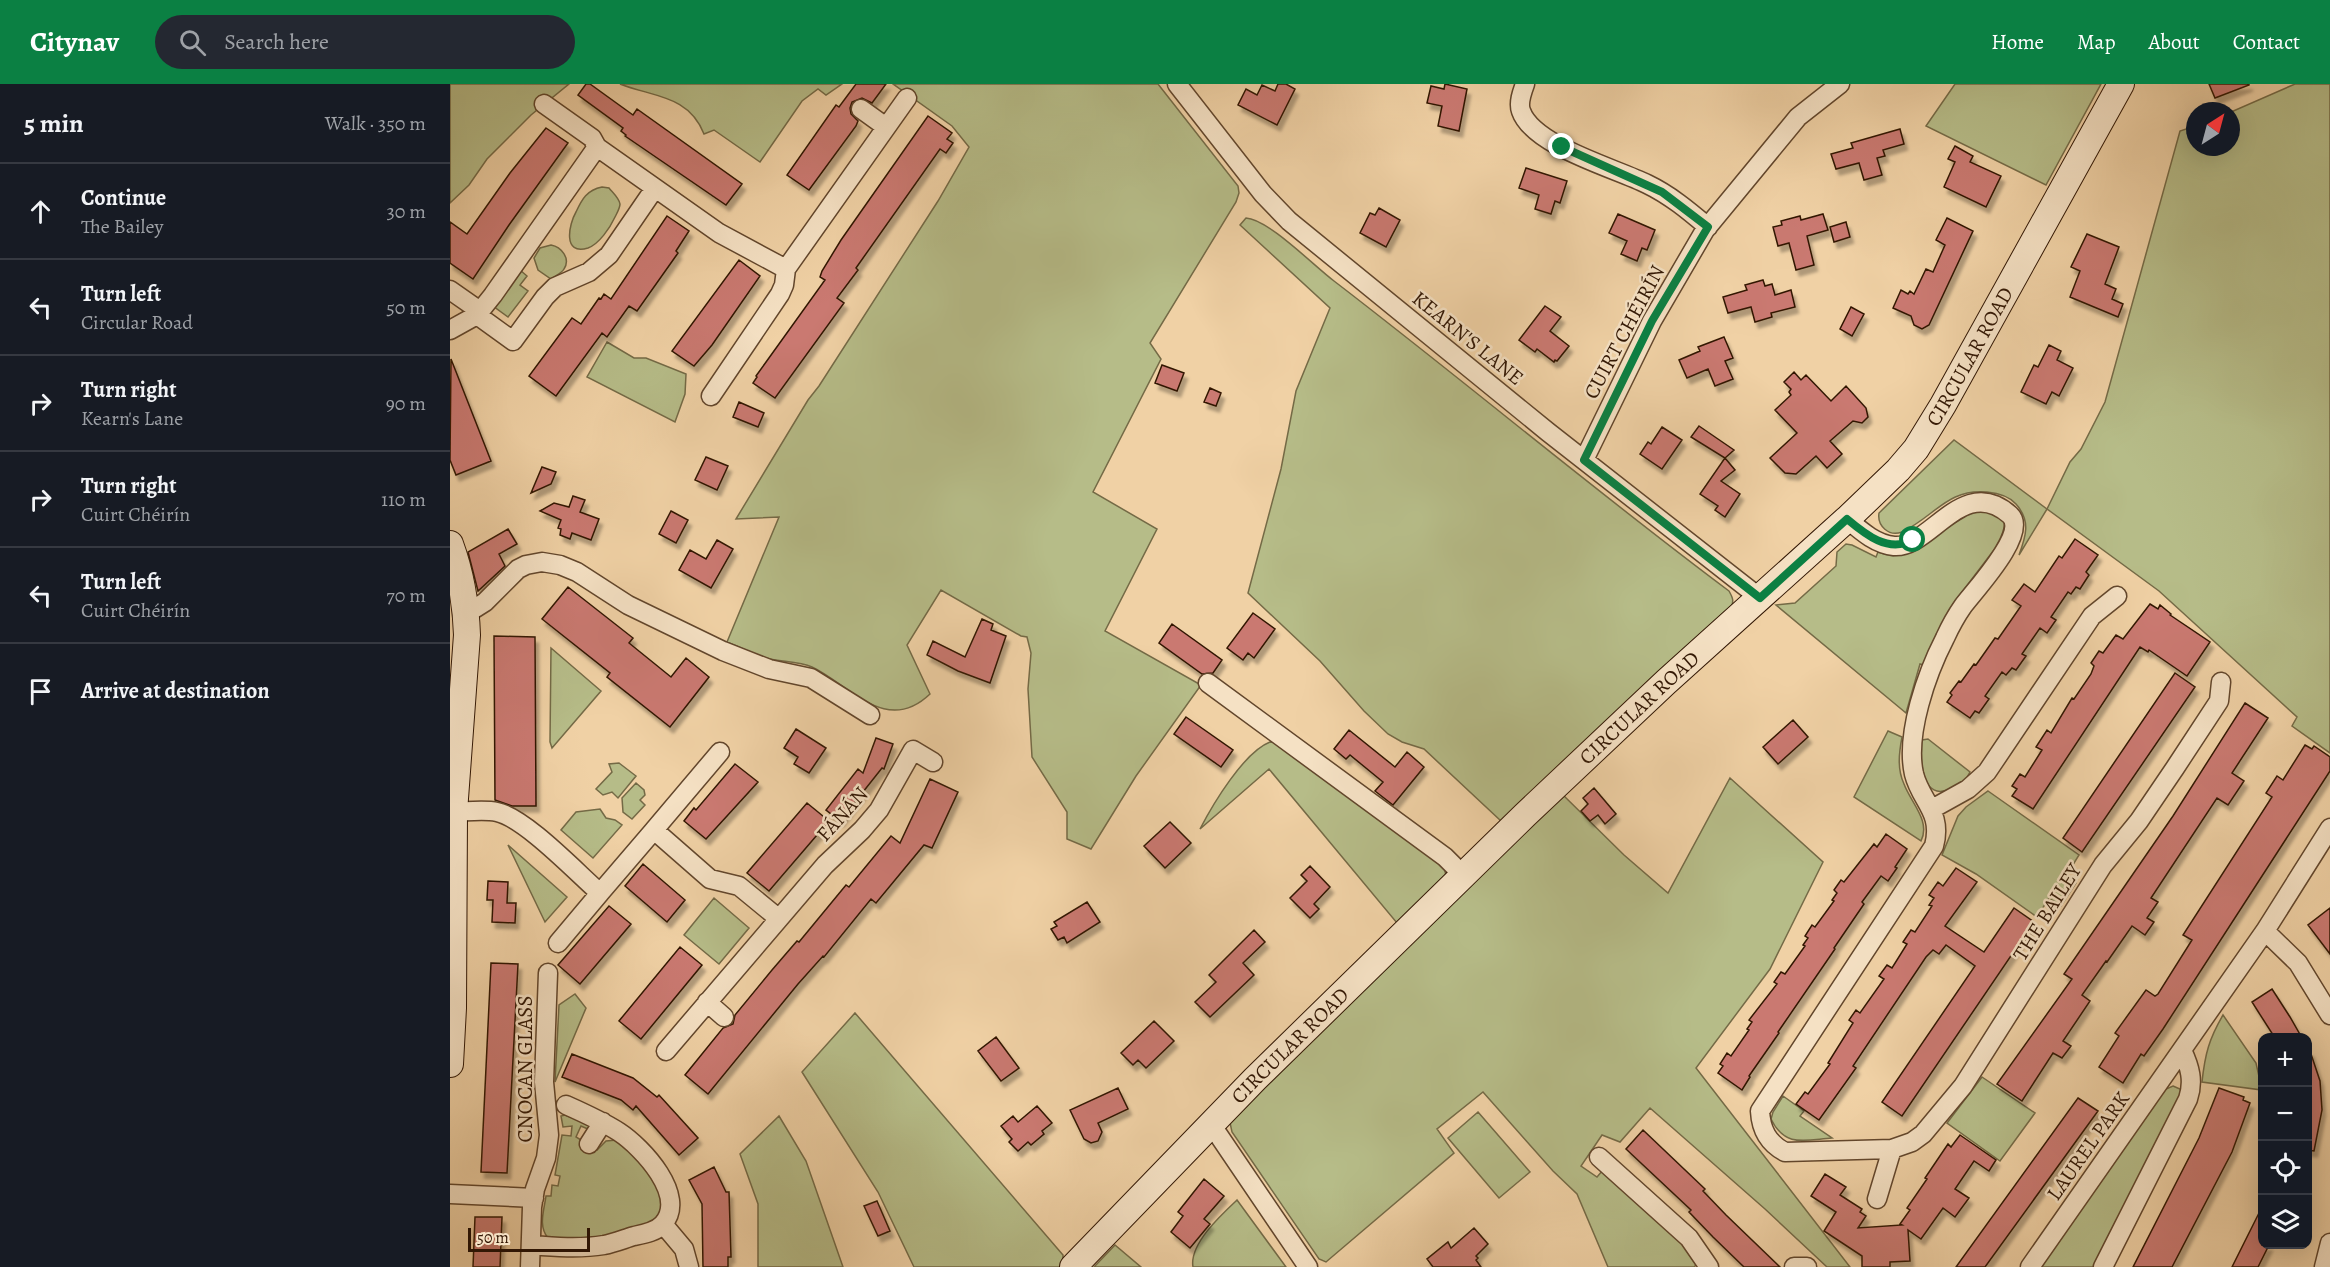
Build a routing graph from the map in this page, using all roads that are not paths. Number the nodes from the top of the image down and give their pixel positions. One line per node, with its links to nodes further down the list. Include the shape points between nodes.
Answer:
1 (1525, 84): 11 (street, via 1521,112 1535,131 1580,156 1662,192)
2 (1840, 84): 11 (street, CUIRT CHÉIRÍN, via 1798,117)
3 (2121, 84): 18 (street, CIRCULAR ROAD, via 1929,429 1898,470)
4 (1185, 87): 17 (street, KEARN'S LANE, via 1263,194 1289,221)
5 (907, 98): 8 (street)
6 (544, 104): 9 (street, via 592,138)
7 (861, 109): 8 (street)
8 (886, 127): 12 (street)
9 (597, 147): 10 (street); 14 (street)
10 (655, 188): 12 (street, via 719,232); 14 (street, via 609,255 589,272 555,287 513,341)
11 (1708, 227): 17 (street, CUIRT CHÉIRÍN, via 1652,321)
12 (786, 269): 16 (street, via 780,294)
13 (450, 290): 14 (street)
14 (479, 313): 15 (street)
15 (450, 330)
16 (711, 396)
17 (1584, 460): 21 (street, KEARN'S LANE)
18 (1847, 519): 21 (street, CIRCULAR ROAD); 28 (street, THE BAILEY, via 1872,538 1894,546 1913,540 1965,505 1990,504 2013,518 2011,541 1960,610 1924,688 1913,762 1914,775)
19 (450, 544): 22 (street)
20 (2117, 596): 28 (street, via 2092,616 1987,772 1968,789)
21 (1760, 598): 32 (street, CIRCULAR ROAD, via 1669,678)
22 (466, 614): 25 (street, via 485,602 518,569 542,562 560,565 637,610 723,651 770,669 811,678); 29 (street, via 466,661)
23 (2221, 682): 48 (street, THE BAILEY, via 2219,701 2139,822 2103,865 1963,1086 1923,1134)
24 (1208, 683): 32 (street, via 1445,857)
25 (870, 715)
26 (720, 752): 31 (street)
27 (933, 762): 34 (street, FÁNÁN, via 913,750 879,810)
28 (1932, 809): 48 (street, THE BAILEY, via 1937,831 1930,854 1760,1111 1765,1136 1785,1152)
29 (452, 813): 33 (street, via 496,811 512,817); 43 (street)
30 (2330, 828): 35 (street, LAUREL PARK)
31 (654, 830): 33 (street); 34 (street, via 710,879 739,886)
32 (1463, 875): 46 (street, CIRCULAR ROAD)
33 (600, 893): 36 (street)
34 (778, 918): 38 (street, FÁNÁN)
35 (2265, 931): 39 (street, via 2298,963); 41 (street, LAUREL PARK)
36 (558, 943)
37 (548, 973): 51 (street, CNOCAN GLASS, via 544,1082 549,1135)
38 (707, 1002): 40 (street); 42 (street, FÁNÁN)
39 (2330, 1015)
40 (724, 1017)
41 (2182, 1050): 63 (street, LAUREL PARK); 64 (street, via 2192,1078 2188,1099)
42 (666, 1051)
43 (450, 1064)
44 (566, 1105): 45 (street, CNOCAN GLASS)
45 (603, 1122): 47 (street); 53 (street, CNOCAN GLASS, via 637,1148 670,1192 672,1210)
46 (1211, 1124): 58 (street, CIRCULAR ROAD); 59 (street)
47 (590, 1144)
48 (1892, 1149): 52 (street)
49 (1599, 1157): 60 (street, via 1689,1238)
50 (450, 1194): 51 (street)
51 (534, 1198): 55 (street, CNOCAN GLASS)
52 (1877, 1199)
53 (663, 1224): 55 (street, via 653,1231 604,1245); 57 (street, via 684,1249)
54 (2330, 1242): 65 (street)
55 (531, 1245): 56 (street, CNOCAN GLASS)
56 (530, 1267)
57 (689, 1267)
58 (1073, 1267)
59 (1308, 1267)
60 (1709, 1267)
61 (1794, 1267): 62 (street)
62 (1807, 1267)
63 (2030, 1267)
64 (2103, 1267)
65 (2324, 1267)

